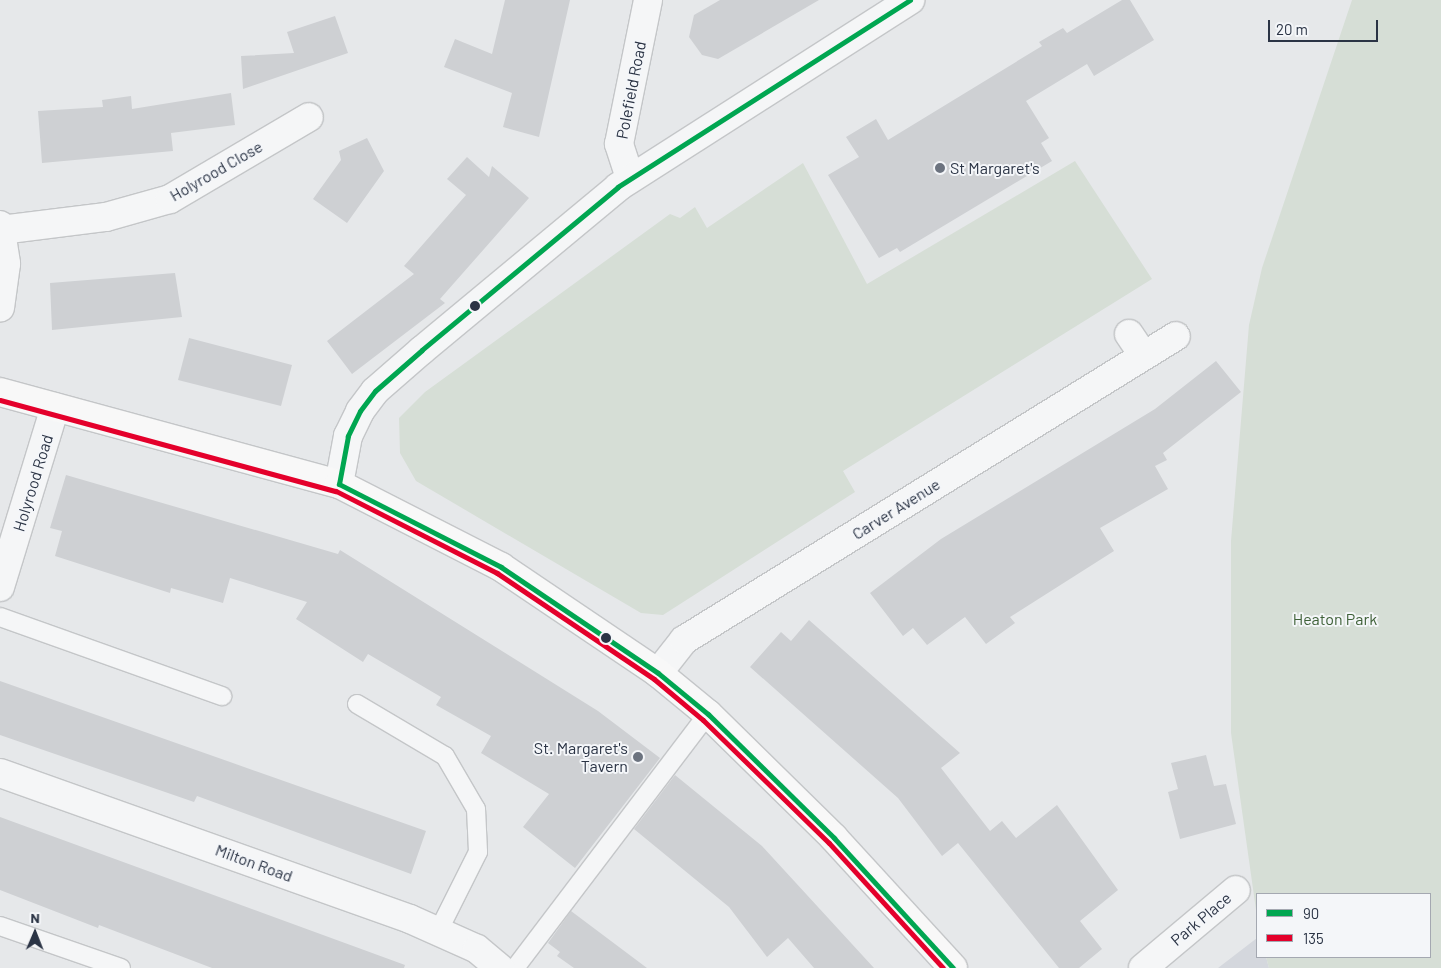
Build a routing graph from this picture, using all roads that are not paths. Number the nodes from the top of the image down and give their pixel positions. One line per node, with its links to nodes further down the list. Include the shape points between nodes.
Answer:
1 (648, 0): 4 (street, Polefield Road, via 619,144)
2 (910, 0): 4 (street)
3 (309, 117): 6 (street, Holyrood Close, via 170,199 106,217)
4 (630, 178): 11 (street, via 375,391 348,436)
5 (0, 225): 6 (street)
6 (1, 230): 7 (street, via 6,264)
7 (0, 308)
8 (1176, 336): 14 (street, Carver Avenue, via 1136,345 684,640)
9 (0, 392): 10 (main road)
10 (55, 407): 11 (main road); 12 (street, Holyrood Road)
11 (339, 484): 14 (main road, via 501,567)
12 (0, 587)
13 (0, 617): 15 (lane)
14 (658, 673): 17 (main road)
15 (222, 696)
16 (357, 704): 21 (lane, via 445,756 476,809 478,852)
17 (708, 714): 24 (lane); 25 (main road, via 834,838)
18 (0, 773): 21 (street, Milton Road)
19 (1236, 890): 26 (street, Park Place)
20 (0, 926): 22 (lane)
21 (438, 932): 23 (street, Milton Road, via 476,949)
22 (121, 968)
23 (500, 968)
24 (515, 968)
25 (953, 968)
26 (1143, 968)

